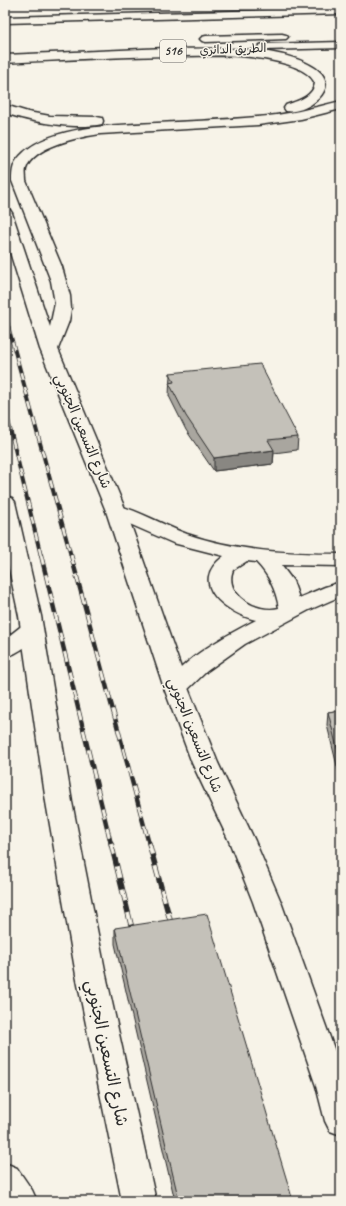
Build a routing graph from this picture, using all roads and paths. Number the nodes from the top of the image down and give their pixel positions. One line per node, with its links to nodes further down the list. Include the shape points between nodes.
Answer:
1 (201, 5): 3 (main road)
2 (341, 11): 3 (main road)
3 (151, 16): 4 (main road)
4 (5, 20)
5 (341, 35): 6 (main road, الطريق الدائري / 516)
6 (192, 39)
7 (341, 45): 8 (main road, الطريق الدائري / 516)
8 (151, 52): 9 (main road, الطريق الدائري / 516); 11 (main road, via 255,55 290,62 311,71 319,78 322,86 313,98 292,108 260,114 79,122 33,117)
9 (5, 59)
10 (341, 105): 13 (main road, via 301,115 258,121 100,130 44,145 30,154 18,170 20,182 56,272 63,303 60,326)
11 (5, 109)
12 (5, 213): 13 (main road, شارع التسعين الجنوبي)
13 (49, 349): 15 (main road, شارع التسعين الجنوبي)
14 (5, 502): 20 (main road, شارع التسعين الجنوبي)
15 (116, 511): 16 (main road, via 176,537); 22 (main road, شارع التسعين الجنوبي)
16 (253, 556): 17 (main road); 19 (main road, via 280,577 286,588); 19 (main road, via 232,560 223,568 219,578 220,587 236,605 249,611 265,615)
17 (341, 560)
18 (341, 589): 19 (main road)
19 (286, 613): 22 (main road, via 220,650 186,676)
20 (32, 629): 21 (main road); 26 (main road, شارع التسعين الجنوبي, via 59,802 90,974)
21 (5, 650)
22 (176, 688): 23 (main road, شارع التسعين الجنوبي, via 205,763 242,841 267,902 332,1086)
23 (341, 1121)
24 (5, 1178): 25 (main road)
25 (20, 1201)
26 (139, 1201)

